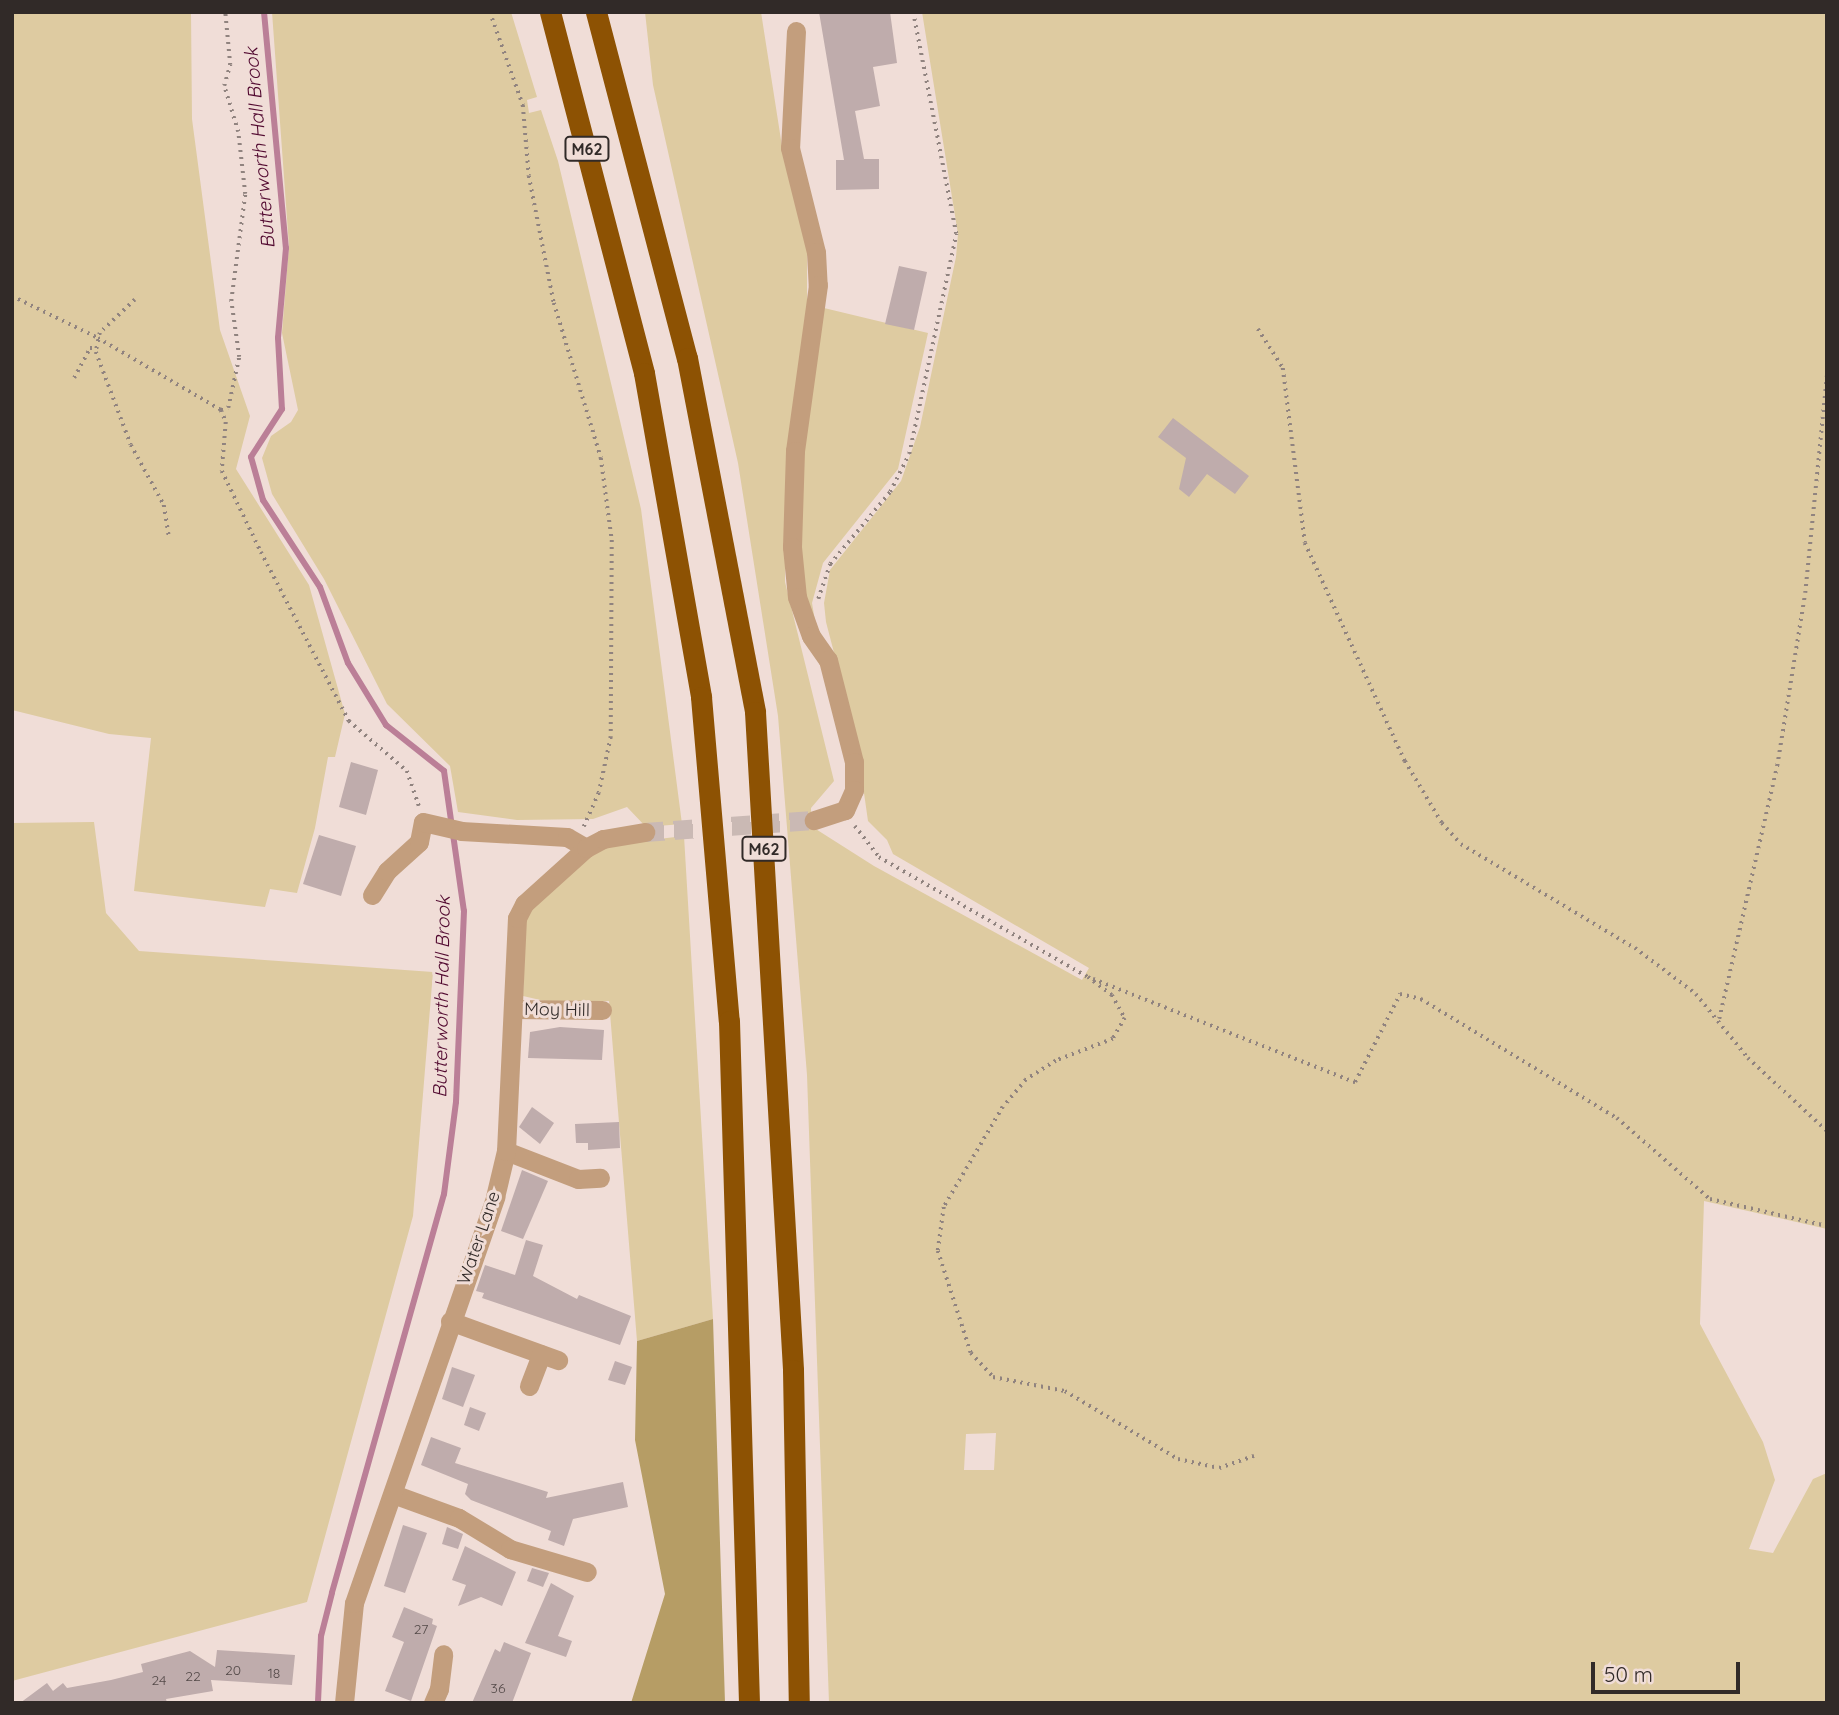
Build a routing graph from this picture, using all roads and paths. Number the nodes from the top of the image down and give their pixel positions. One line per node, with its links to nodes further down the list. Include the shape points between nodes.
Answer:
1 (225, 12): 14 (path, via 230,65 224,86 238,132 245,194 231,301 239,357 228,408)
2 (490, 12): 21 (path, via 523,105 529,176 554,303 601,458 612,540 611,737)
3 (550, 12): 39 (highway, M62, via 644,373 701,698 729,1021)
4 (596, 12): 40 (highway, M62, via 687,358 755,712 793,1370)
5 (913, 12): 16 (path, via 956,234 909,454 890,492 830,564)
6 (796, 31): 17 (street, via 790,148 816,252 818,285 795,451 792,547 797,597 811,636 828,660 853,762 854,790)
7 (12, 296): 10 (path)
8 (135, 300): 10 (path, via 117,312)
9 (1258, 329): 26 (path, via 1283,368 1305,542 1405,761 1442,823 1461,844 1635,948 1696,994)
10 (98, 338): 11 (path); 14 (path)
11 (96, 348): 13 (path, via 90,348); 15 (path, via 131,445 164,505)
12 (1827, 372): 26 (path, via 1805,593 1786,713)
13 (74, 378)
14 (221, 410): 19 (path, via 226,422 222,471 261,552 349,721 407,771)
15 (169, 538)
16 (816, 610)
17 (845, 810): 18 (street); 23 (path, via 879,857)
18 (814, 820)
19 (423, 822): 21 (street, via 461,831 566,837); 22 (street, via 419,842 387,871)
20 (645, 832): 21 (street, Water Lane)
21 (582, 845): 24 (street, Water Lane, via 517,918)
22 (372, 895)
23 (1088, 977): 30 (path, via 1354,1082 1399,994 1421,999 1617,1118 1710,1199); 33 (path, via 1120,1006 1125,1018 1122,1030 1113,1039 1056,1061 1026,1080 1003,1107 944,1207 938,1228 938,1251 954,1310 971,1353 993,1377 1065,1391 1178,1460 1219,1468)
24 (513, 1009): 25 (street, Moy Hill); 28 (street, Water Lane)
25 (602, 1010)
26 (1719, 1019): 27 (path, via 1748,1058)
27 (1827, 1131)
28 (506, 1151): 29 (street, via 578,1179); 31 (street, Water Lane)
29 (600, 1178)
30 (1827, 1226)
31 (450, 1321): 32 (street, via 549,1357); 34 (street, Water Lane)
32 (528, 1385)
33 (1254, 1456)
34 (393, 1494): 35 (street, via 458,1518 510,1549); 37 (street, Water Lane, via 354,1603)
35 (587, 1572)
36 (443, 1654): 38 (street)
37 (344, 1703)
38 (433, 1703)
39 (748, 1703)
40 (799, 1703)

